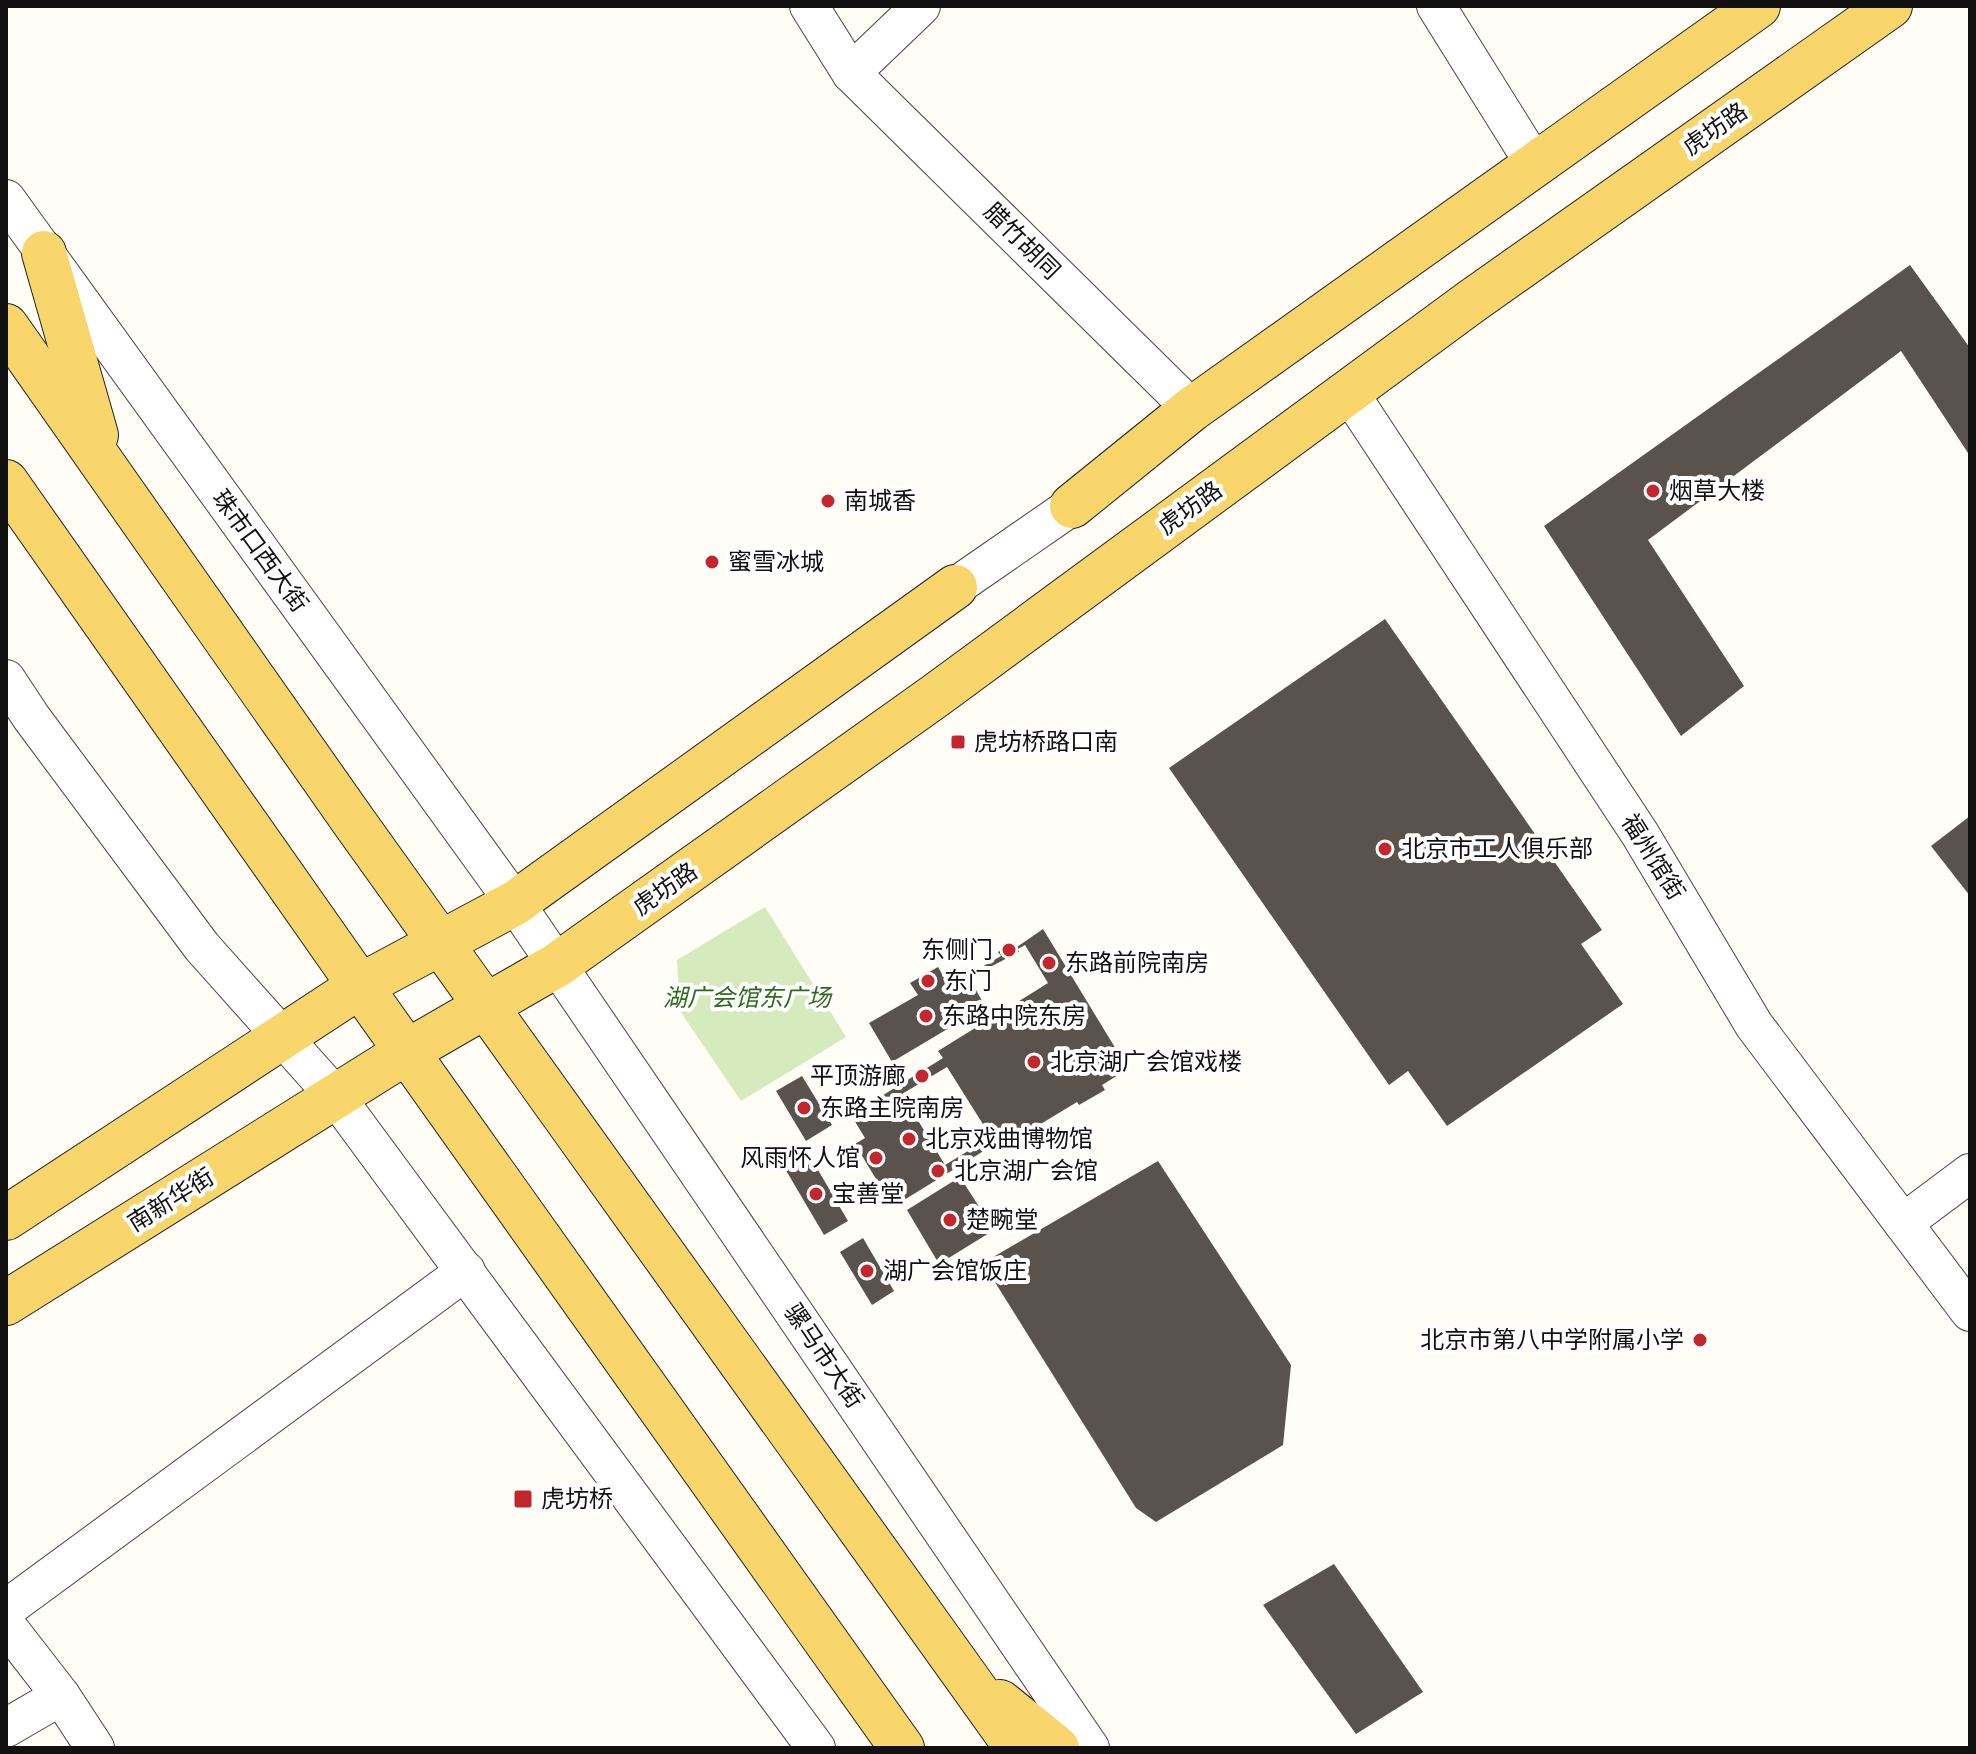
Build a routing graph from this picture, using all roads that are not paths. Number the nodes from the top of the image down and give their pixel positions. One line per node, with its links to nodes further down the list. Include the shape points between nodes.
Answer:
1 (809, 6): 6 (street, 腊竹胡同)
2 (921, 6): 6 (street)
3 (1436, 6): 7 (street)
4 (1758, 6): 7 (main road)
5 (1890, 6): 11 (main road, 虎坊路)
6 (851, 73): 12 (street, 腊竹胡同)
7 (1534, 163): 12 (main road)
8 (6, 199): 9 (street, 珠市口西大街)
9 (44, 253): 13 (main road); 18 (street, 珠市口西大街)
10 (6, 326): 13 (main road)
11 (1348, 391): 20 (main road, 虎坊路, via 935,696); 28 (street, 福州馆街, via 1640,834 1754,1025)
12 (1192, 409): 15 (main road)
13 (107, 472): 19 (main road)
14 (6, 482): 21 (main road)
15 (1072, 506): 16 (street)
16 (955, 587): 18 (main road)
17 (6, 679): 23 (street, via 202,947)
18 (515, 903): 19 (main road); 20 (street, 珠市口西大街)
19 (441, 943): 21 (main road); 22 (main road)
20 (557, 965): 22 (main road, 虎坊路); 42 (street, 骡马市大街)
21 (360, 986): 23 (main road); 24 (main road)
22 (487, 1007): 24 (main road, 虎坊路); 34 (main road)
23 (284, 1037): 25 (street); 27 (main road)
24 (408, 1051): 25 (main road, 南新华街); 37 (main road)
25 (336, 1097): 29 (street); 30 (main road, 南新华街)
26 (1970, 1173): 28 (street)
27 (6, 1218)
28 (1903, 1223): 31 (street, 福州馆街)
29 (466, 1271): 32 (street); 39 (street)
30 (6, 1303)
31 (1970, 1312)
32 (6, 1609)
33 (6, 1625): 35 (street)
34 (967, 1675): 40 (main road); 41 (main road)
35 (61, 1696): 36 (street); 38 (street)
36 (6, 1728)
37 (900, 1747)
38 (95, 1748)
39 (816, 1748)
40 (1017, 1748)
41 (1057, 1748)
42 (1090, 1748)

